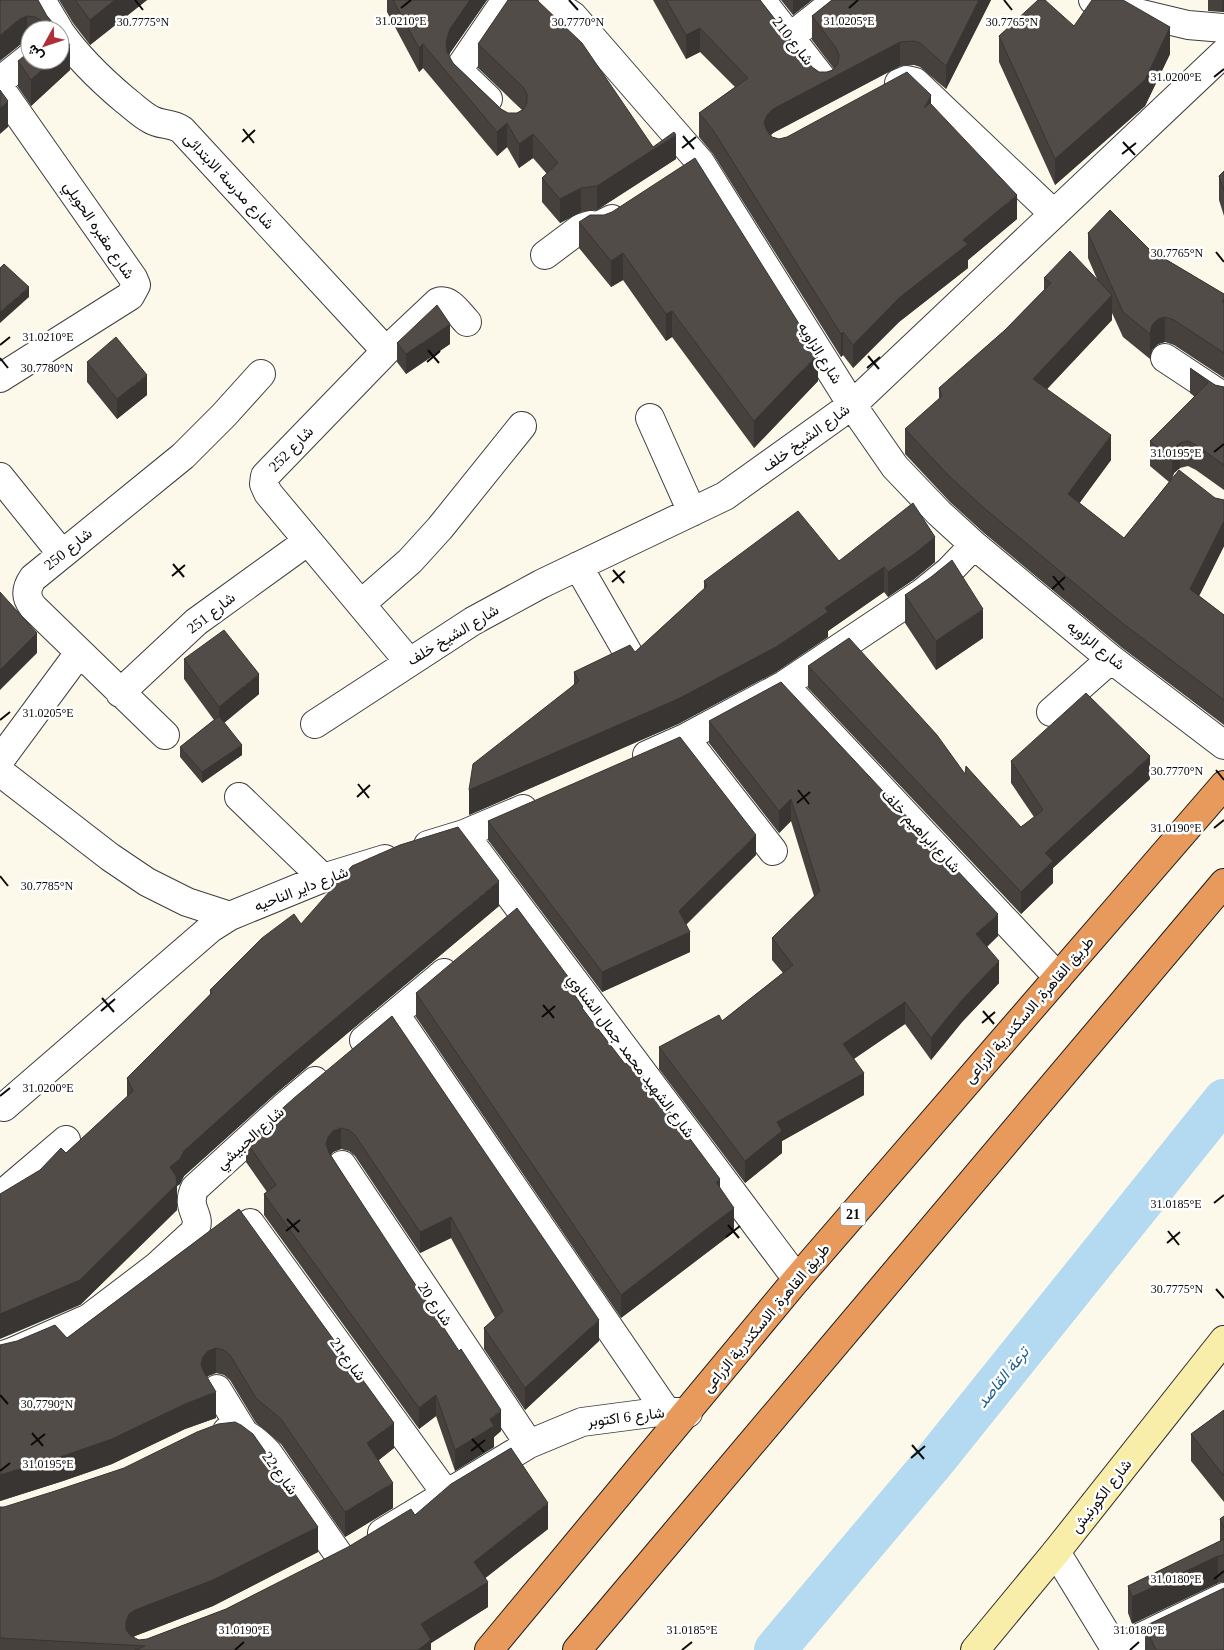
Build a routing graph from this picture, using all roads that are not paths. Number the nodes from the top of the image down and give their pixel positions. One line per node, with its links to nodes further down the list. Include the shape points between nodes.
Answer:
1 (41, 0): 8 (street, شارع مدرسة الابتدائى)
2 (506, 0): 18 (street, via 463,62 461,70)
3 (549, 0): 7 (street, شارع الزاويه)
4 (762, 0): 10 (street, شارع 210)
5 (838, 0): 10 (street)
6 (1093, 0): 9 (street, via 1188,25)
7 (581, 8): 19 (street, شارع الزاويه)
8 (53, 20)
9 (1224, 28)
10 (790, 36): 15 (street, شارع 210)
11 (70, 46): 25 (street, شارع مدرسة الابتدائى, via 106,84 148,118 182,130)
12 (1224, 53): 22 (street, شارع الشيخ خلف)
13 (20, 65): 14 (street)
14 (0, 81)
15 (824, 81)
16 (0, 88): 27 (street, شارع مقبره الحويلي, via 136,285 130,296)
17 (874, 97): 22 (street, via 906,80 915,82)
18 (505, 116)
19 (700, 162): 20 (street); 30 (street, شارع الزاويه)
20 (676, 178)
21 (635, 204): 23 (street, via 603,225 582,228)
22 (1054, 214): 30 (street, شارع الشيخ خلف)
23 (545, 255)
24 (467, 322): 25 (street, شارع 252, via 448,302 441,300)
25 (386, 350): 35 (street, شارع 252, via 265,476 268,493)
26 (1165, 358): 29 (street)
27 (2, 373)
28 (261, 374): 37 (street, شارع 250, via 183,456)
29 (1224, 397)
30 (852, 405): 34 (street, شارع الشيخ خلف, via 725,496); 36 (street, شارع الزاويه, via 895,467)
31 (650, 418): 34 (street)
32 (522, 426): 39 (street, via 440,528 410,561)
33 (0, 477): 37 (street)
34 (692, 512): 38 (street, شارع الشيخ خلف)
35 (308, 541): 39 (street, شارع 252); 45 (street, شارع 251, via 196,622)
36 (974, 545): 42 (street, شارع الزاويه); 44 (street, via 922,593)
37 (62, 554): 40 (street, شارع 250, via 33,578 27,595 33,607)
38 (578, 566): 41 (street); 43 (street, شارع الشيخ خلف, via 498,607)
39 (361, 604): 43 (street, شارع 252)
40 (79, 653): 45 (street, شارع 250); 51 (street)
41 (628, 653)
42 (1111, 659): 46 (street); 50 (street, شارع الزاويه)
43 (409, 662): 47 (street, شارع الشيخ خلف)
44 (784, 685): 49 (street); 65 (street, شارع ابراهيم خلف)
45 (120, 693): 48 (street, شارع 250)
46 (1051, 712)
47 (315, 724)
48 (164, 735)
49 (685, 738): 52 (street); 58 (street)
50 (1224, 745)
51 (0, 760)
52 (624, 765)
53 (0, 772): 62 (street, via 147,882 188,902)
54 (1224, 785): 65 (highway, طريق القاهرة, الاسكندرية الزراعى / 21)
55 (239, 798): 59 (street)
56 (544, 799): 57 (street, شارع داير الناحيه)
57 (464, 834): 59 (street, شارع داير الناحيه); 61 (street, شارع الشهيد محمد جمال الشناوي)
58 (773, 851)
59 (323, 878): 62 (street, شارع داير الناحيه)
60 (1224, 883): 86 (highway)
61 (520, 909): 63 (street); 72 (street, شارع الشهيد محمد جمال الشناوي)
62 (230, 916): 67 (street, شارع داير الناحيه, via 211,928)
63 (498, 928)
64 (461, 959): 66 (street, شارع الحبيشي)
65 (1058, 977): 72 (highway, طريق القاهرة, الاسكندرية الزراعى / 21)
66 (395, 1014): 74 (street, شارع الحبيشي, via 284,1107 195,1188 191,1206 197,1217 196,1228 156,1268 89,1318); 76 (street)
67 (4, 1107)
68 (66, 1140): 70 (street)
69 (342, 1165): 79 (street, شارع 20)
70 (0, 1196)
71 (250, 1223): 80 (street, شارع 21)
72 (797, 1279): 76 (highway, طريق القاهرة, الاسكندرية الزراعى / 21)
73 (1224, 1340): 81 (street, شارع الكورنيش)
74 (0, 1356)
75 (217, 1388): 77 (street)
76 (677, 1412): 79 (street, شارع 6 اكتوبر, via 582,1422); 85 (highway, طريق القاهرة, الاسكندرية الزراعى / 21)
77 (244, 1433): 78 (street, via 227,1431); 82 (street, شارع 22, via 268,1453)
78 (207, 1437)
79 (528, 1444): 80 (street, شارع 6 اكتوبر)
80 (447, 1495): 82 (street, شارع 6 اكتوبر)
81 (1056, 1552): 87 (street, شارع الكورنيش); 88 (street)
82 (341, 1558): 83 (street, شارع 6 اكتوبر)
83 (315, 1571)
84 (1224, 1597): 88 (street)
85 (489, 1650)
86 (577, 1650)
87 (975, 1650)
88 (1116, 1650)

